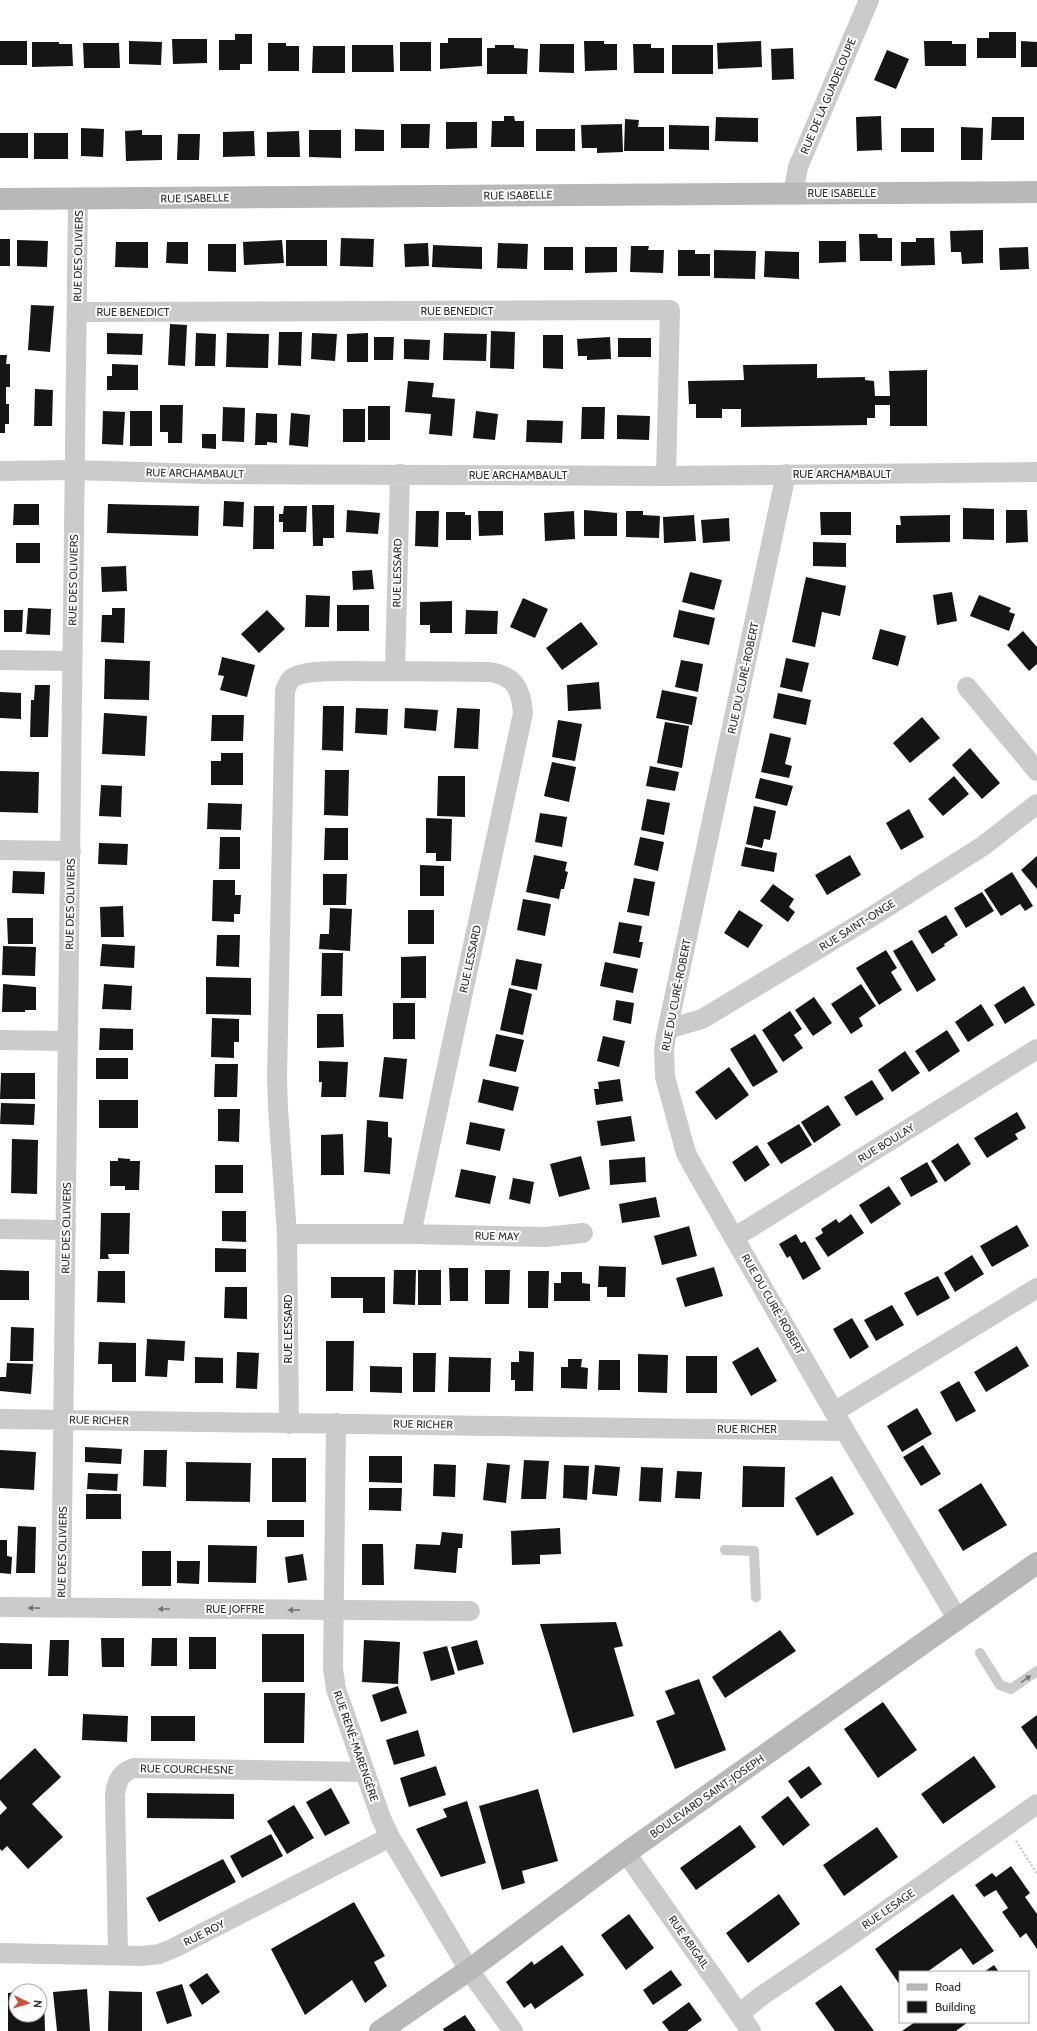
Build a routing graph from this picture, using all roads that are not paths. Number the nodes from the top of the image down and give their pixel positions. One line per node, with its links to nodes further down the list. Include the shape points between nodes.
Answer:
1 (869, 0): 3 (street, RUE DE LA GUADELOUPE, via 798,168)
2 (1037, 192): 3 (street, RUE ISABELLE)
3 (793, 194): 5 (street, RUE ISABELLE)
4 (0, 199): 5 (street, RUE ISABELLE)
5 (78, 200): 6 (street, RUE DES OLIVIERS)
6 (77, 312): 7 (street, RUE DES OLIVIERS); 12 (street, RUE BENEDICT, via 670,310)
7 (74, 470): 8 (street, RUE ARCHAMBAULT); 10 (street, RUE ARCHAMBAULT, via 206,474); 14 (street, RUE DES OLIVIERS)
8 (0, 471)
9 (1037, 472): 11 (street, RUE ARCHAMBAULT)
10 (400, 474): 12 (street, RUE ARCHAMBAULT); 15 (street, RUE LESSARD)
11 (786, 474): 12 (street, RUE ARCHAMBAULT); 21 (street, RUE DU CURÉ-ROBERT)
12 (666, 476)
13 (0, 660): 14 (street)
14 (72, 661): 20 (street, RUE DES OLIVIERS)
15 (395, 671): 28 (street, RUE LESSARD, via 300,674 290,680 285,690 278,1086); 29 (street, RUE LESSARD, via 504,674 517,686 523,713)
16 (967, 687): 17 (street)
17 (1037, 771)
18 (1037, 804): 21 (street, RUE SAINT-ONGE, via 983,846 868,919 702,1019)
19 (0, 850): 20 (street)
20 (71, 852): 23 (street, RUE DES OLIVIERS)
21 (668, 1029): 30 (street, RUE DU CURÉ-ROBERT, via 664,1065 686,1153)
22 (0, 1040): 23 (street)
23 (68, 1041): 26 (street, RUE DES OLIVIERS)
24 (1037, 1049): 30 (street, RUE BOULAY)
25 (0, 1229): 26 (street)
26 (66, 1230): 34 (street, RUE DES OLIVIERS)
27 (583, 1232): 29 (street, RUE MAY, via 545,1237)
28 (287, 1234): 29 (street); 36 (street, RUE LESSARD)
29 (411, 1234)
30 (735, 1237): 32 (street, RUE DU CURÉ-ROBERT)
31 (1037, 1288): 32 (street)
32 (834, 1412): 37 (street, RUE DU CURÉ-ROBERT)
33 (0, 1419): 34 (street, RUE RICHER)
34 (63, 1419): 36 (street, RUE RICHER); 42 (street, RUE DES OLIVIERS)
35 (336, 1423): 36 (street, RUE RICHER); 37 (street, RUE RICHER); 43 (street, RUE RENÉ-MARENGÈRE)
36 (289, 1424)
37 (845, 1431): 45 (street, RUE DU CURÉ-ROBERT)
38 (725, 1550): 40 (lane, via 754,1551)
39 (1037, 1563): 45 (street, BOULEVARD SAINT-JOSEPH)
40 (756, 1597)
41 (0, 1607): 42 (street, RUE JOFFRE, one-way to 41)
42 (61, 1608): 43 (street, RUE JOFFRE, one-way to 42)
43 (333, 1610): 44 (street, RUE JOFFRE); 48 (street, RUE RENÉ-MARENGÈRE, via 334,1679)
44 (470, 1611)
45 (957, 1618): 51 (street, BOULEVARD SAINT-JOSEPH)
46 (980, 1653): 47 (lane, one-way to 47, via 1000,1685 1011,1689)
47 (1037, 1671)
48 (364, 1772): 50 (street, RUE RENÉ-MARENGÈRE); 53 (street, RUE COURCHESNE, via 139,1768 127,1770 120,1777 115,1794)
49 (1037, 1804): 55 (street, RUE LESAGE)
50 (390, 1837): 53 (street, RUE ROY, via 174,1948 159,1954); 54 (street, RUE RENÉ-MARENGÈRE)
51 (626, 1853): 54 (street, BOULEVARD SAINT-JOSEPH); 55 (street, RUE ABIGAIL)
52 (0, 1953): 53 (street, RUE ROY)
53 (118, 1955)
54 (469, 1970): 56 (street, BOULEVARD SAINT-JOSEPH); 57 (street, RUE RENÉ-MARENGÈRE)
55 (739, 2014): 58 (street, RUE ABIGAIL)
56 (380, 2031)
57 (513, 2031)
58 (751, 2031)

